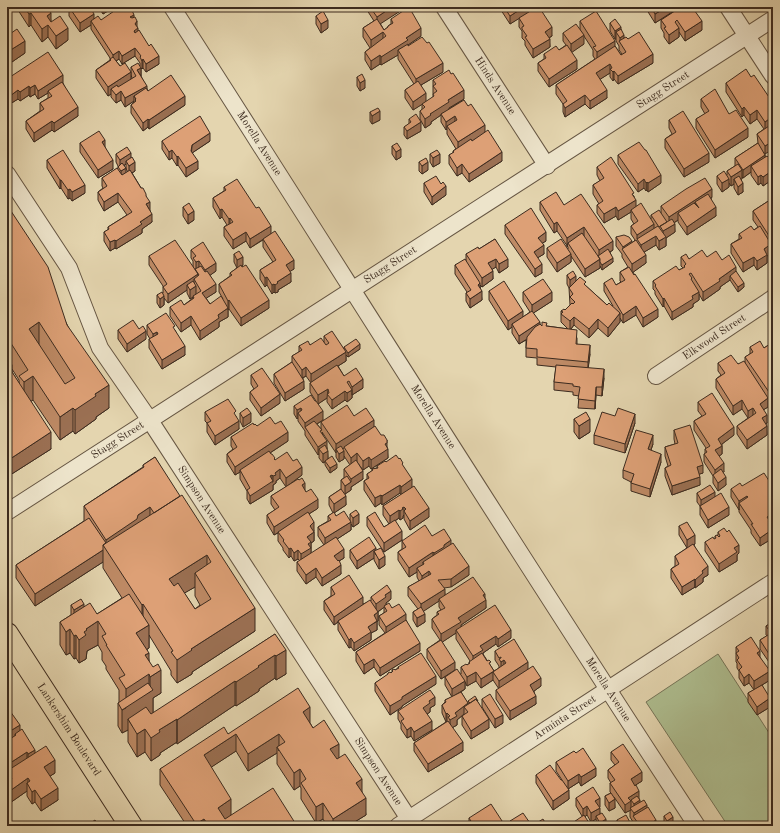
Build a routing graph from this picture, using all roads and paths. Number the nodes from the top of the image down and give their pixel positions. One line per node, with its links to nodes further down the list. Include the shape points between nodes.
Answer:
1 (172, 7): 9 (street, Morella Avenue)
2 (444, 7): 7 (street, Hinds Avenue)
3 (728, 7): 5 (street)
4 (773, 19): 5 (street, Stagg Street)
5 (747, 36): 6 (street); 7 (street, Stagg Street)
6 (773, 76)
7 (547, 166): 9 (street, Stagg Street)
8 (7, 174): 12 (street, Simpson Avenue, via 69,268 100,348)
9 (352, 288): 12 (street, Stagg Street); 16 (street, Morella Avenue)
10 (773, 298): 11 (street, Elkwood Street)
11 (656, 376)
12 (149, 420): 13 (street, Stagg Street); 17 (street, Simpson Avenue)
13 (7, 512)
14 (773, 582): 16 (street, Arminta Street)
15 (7, 634): 18 (main road, Lankershim Boulevard)
16 (608, 690): 17 (street, Arminta Street); 19 (street, Morella Avenue)
17 (403, 822)
18 (131, 826)
19 (697, 826)

